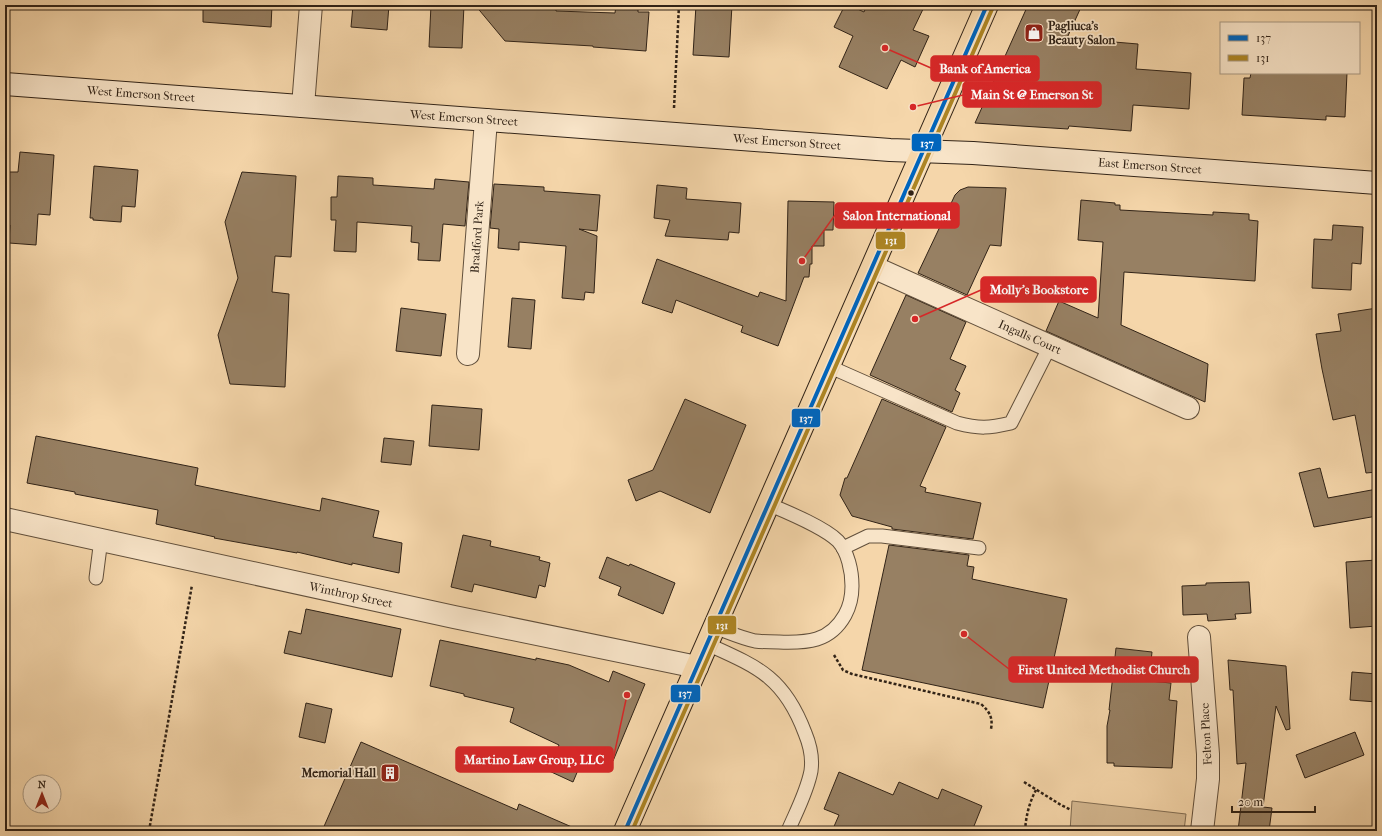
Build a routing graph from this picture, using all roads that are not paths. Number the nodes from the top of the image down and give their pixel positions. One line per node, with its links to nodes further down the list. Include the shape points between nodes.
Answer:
1 (311, 5): 4 (street)
2 (987, 5): 6 (main road)
3 (5, 84): 4 (street, West Emerson Street)
4 (303, 106): 5 (street, West Emerson Street)
5 (486, 120): 6 (street, West Emerson Street); 10 (street, Bradford Park)
6 (923, 152): 7 (street, East Emerson Street, via 973,153); 8 (main road)
7 (1377, 184)
8 (873, 267): 9 (street, Ingalls Court); 11 (main road)
9 (1050, 346): 11 (lane, via 1011,423 988,428 969,427 958,423); 12 (street, Ingalls Court)
10 (468, 354)
11 (828, 366): 13 (main road)
12 (1188, 408)
13 (768, 504): 16 (lane, via 831,535); 19 (main road)
14 (5, 519): 15 (street, Winthrop Street)
15 (101, 539): 18 (lane); 21 (street, Winthrop Street)
16 (843, 548): 17 (lane, via 868,536); 19 (lane, via 852,572 852,594 848,609 834,631 826,636 796,643 756,641 734,635)
17 (979, 548)
18 (96, 578)
19 (711, 636): 21 (main road); 23 (lane, via 782,690 801,721 812,757 811,770 807,787)
20 (1199, 637): 24 (street, Felton Place, via 1208,754)
21 (697, 667): 22 (main road)
22 (625, 831)
23 (788, 831)
24 (1202, 831)

